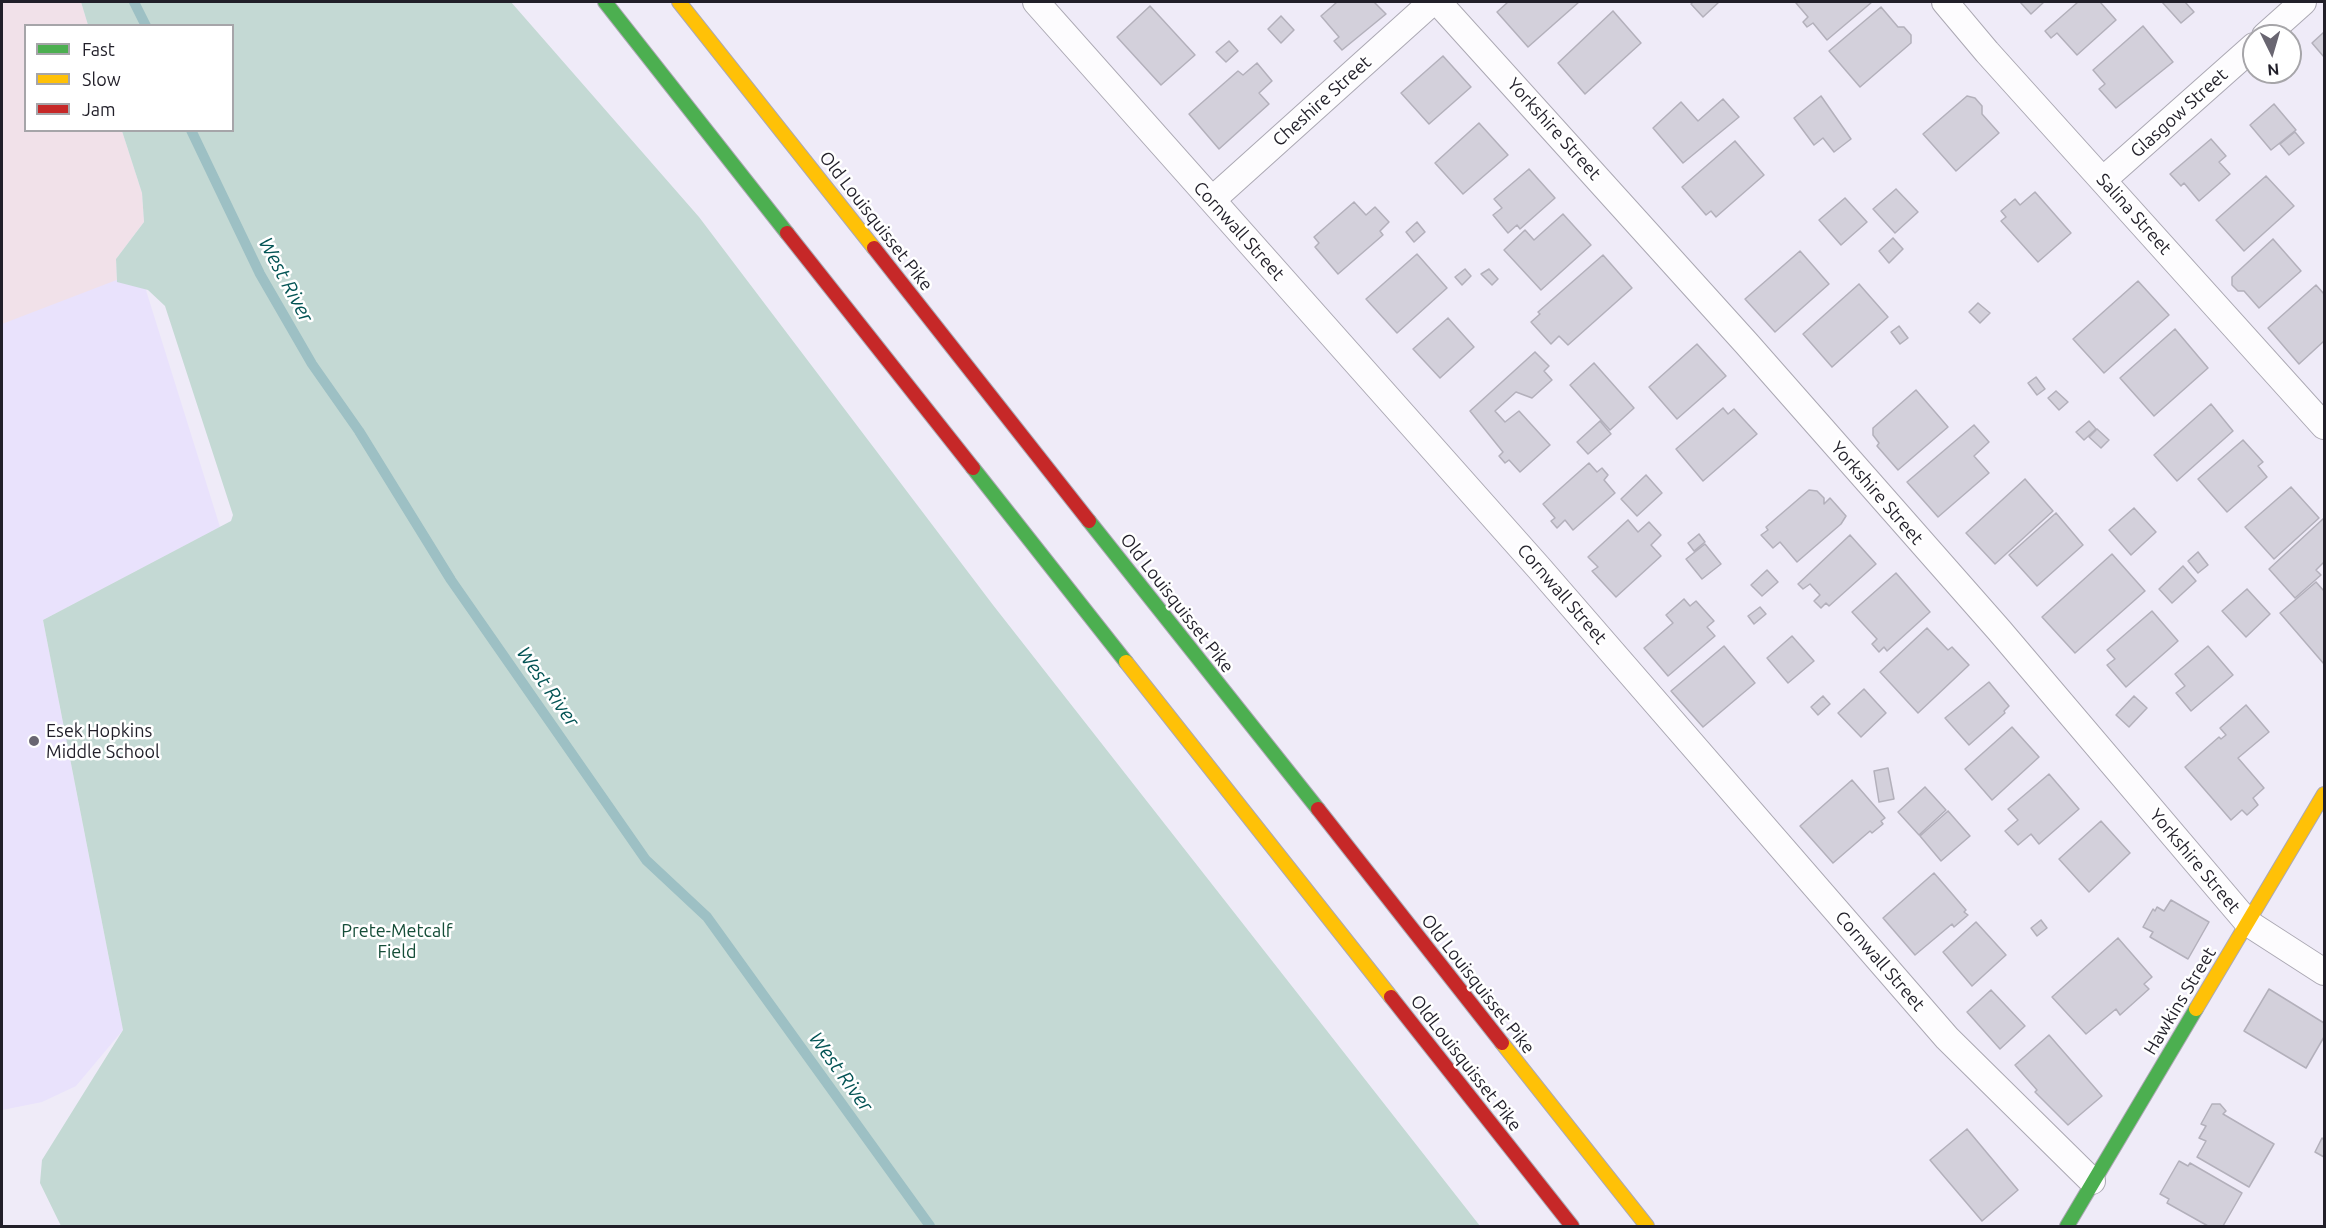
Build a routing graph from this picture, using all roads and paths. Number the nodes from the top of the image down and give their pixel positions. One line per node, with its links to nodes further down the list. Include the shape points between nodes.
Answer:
1 (605, 2): 17 (main road, OldLouisquisset Pike)
2 (680, 2): 18 (main road, Old Louisquisset Pike)
3 (1036, 2): 11 (street, Cornwall Street)
4 (1432, 2): 11 (street, Cheshire Street)
5 (1438, 2): 14 (street, Yorkshire Street, via 1999,630)
6 (1945, 2): 10 (street, Salina Street)
7 (2303, 2): 8 (street)
8 (2278, 24)
9 (2242, 57): 10 (street, Glasgow Street)
10 (2103, 180): 12 (street, Salina Street)
11 (1212, 200): 16 (street, Cornwall Street, via 1539,568 1947,1038)
12 (2325, 426)
13 (2325, 794): 14 (main road, Hawkins Street)
14 (2248, 923): 15 (street, Yorkshire Street); 16 (main road, Hawkins Street)
15 (2325, 972)
16 (2092, 1181): 19 (main road, Hawkins Street)
17 (1572, 1227)
18 (1647, 1227)
19 (2067, 1227)

